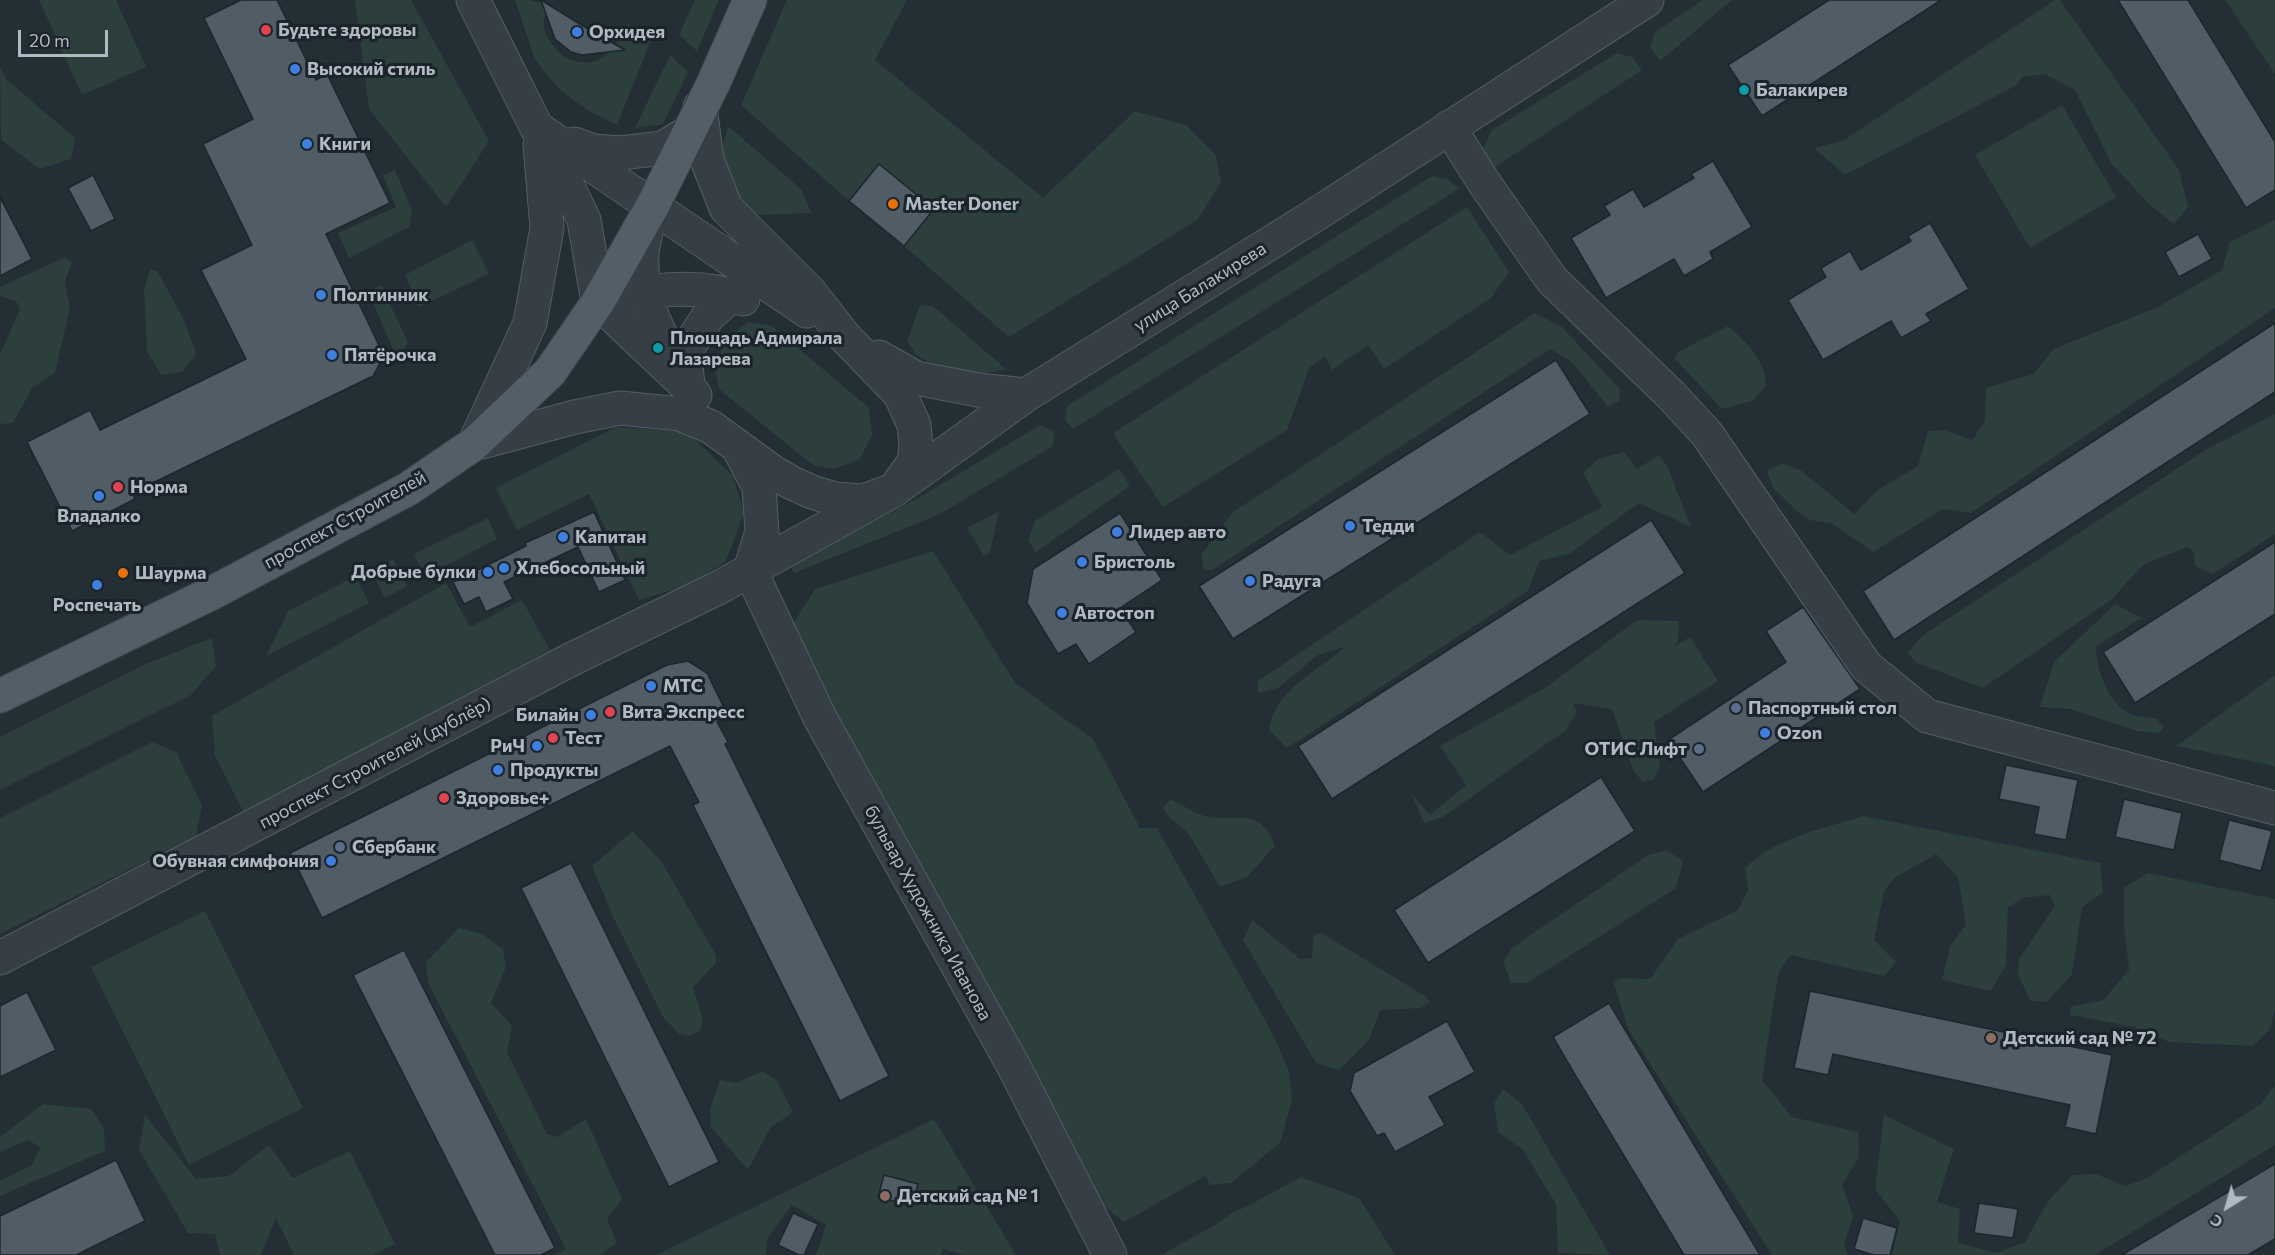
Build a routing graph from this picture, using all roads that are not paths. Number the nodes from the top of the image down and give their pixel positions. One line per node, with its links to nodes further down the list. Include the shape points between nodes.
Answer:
1 (473, 0): 6 (street)
2 (750, 0): 4 (main road, проспект Строителей)
3 (1647, 0): 5 (street, улица Балакирева)
4 (695, 120): 6 (street, via 663,148 620,153 593,152); 7 (main road, проспект Строителей); 11 (street, via 726,208 809,291)
5 (1449, 127): 13 (street, улица Балакирева); 19 (street, via 1552,280 1707,434 1866,666 1927,716)
6 (537, 128): 7 (street); 10 (street, via 584,220); 14 (street, via 547,228 530,322)
7 (653, 205): 8 (street, via 642,253); 10 (main road, проспект Строителей); 11 (street)
8 (645, 292): 9 (street, via 675,288); 10 (street); 12 (street, via 648,309)
9 (732, 295): 11 (street); 12 (street, via 709,315 685,352)
10 (598, 302): 12 (street); 14 (main road, проспект Строителей, via 550,372)
11 (843, 336): 13 (street, via 916,378); 16 (street, via 900,394 914,425 914,462)
12 (688, 387): 15 (street)
13 (1026, 395): 16 (street, улица Балакирева)
14 (474, 444): 15 (street, via 620,408 680,414); 18 (main road, проспект Строителей, via 408,489 212,592)
15 (737, 444): 16 (street, via 773,472 812,492 863,501); 17 (street, via 759,488 762,532)
16 (894, 490): 17 (street, улица Балакирева)
17 (750, 570): 20 (street, проспект Строителей (дублёр)); 21 (street, бульвар Художника Иванова, via 820,718 1009,1059)
18 (0, 696)
19 (2275, 808)
20 (0, 958)
21 (1110, 1255)

